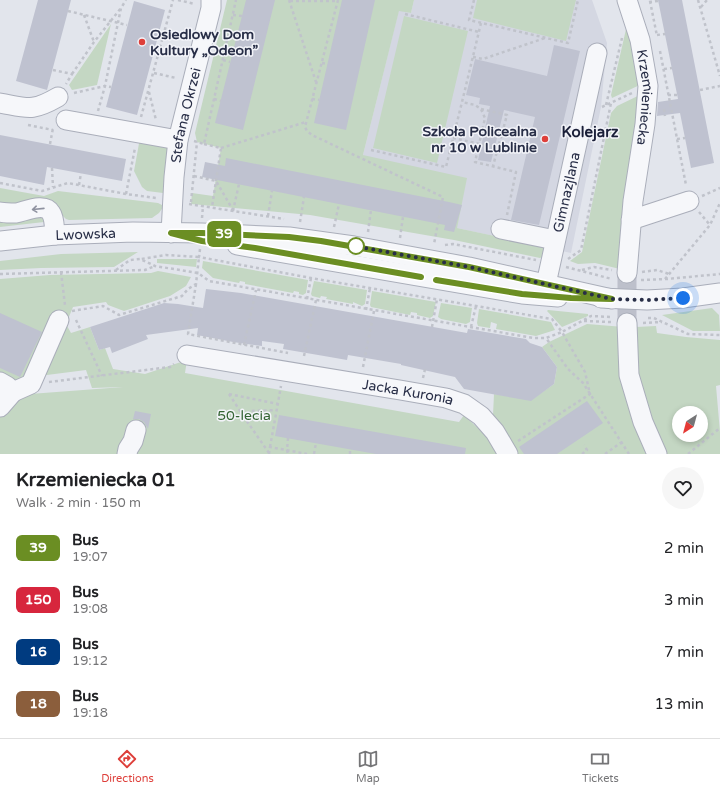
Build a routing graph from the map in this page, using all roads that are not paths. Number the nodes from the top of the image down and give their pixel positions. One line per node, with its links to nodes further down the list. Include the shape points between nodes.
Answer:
1 (211, 0): 7 (street, Stefana Okrzei, via 211,8)
2 (626, 0): 10 (street, Krzemieniecka, via 640,40 648,86)
3 (597, 53): 14 (street, Gimnazjlana)
4 (58, 97): 5 (street, via 44,105 30,108)
5 (0, 103)
6 (66, 120): 7 (street)
7 (169, 138): 12 (street, Stefana Okrzei, via 174,177)
8 (689, 201): 10 (street)
9 (0, 212): 13 (street, one-way to 9, via 51,211 47,209 39,207 15,213)
10 (631, 220): 16 (street, Krzemieniecka)
11 (502, 229): 14 (street)
12 (171, 233): 13 (street, Lwowska); 17 (street, Lwowska, via 289,237 321,241 469,267); 19 (street, Lwowska, via 202,241 522,294)
13 (54, 235): 15 (street, Lwowska)
14 (555, 240): 17 (street, Gimnazjlana)
15 (0, 241)
16 (621, 272)
17 (546, 284): 19 (street, Lwowska)
18 (720, 293): 19 (street, Lwowska, via 683,298)
19 (612, 299)
20 (65, 316): 23 (street, via 31,384)
21 (625, 321): 28 (street, via 630,374 643,422)
22 (187, 355): 26 (street, Jacka Kuronia, via 446,398 464,404 481,416)
23 (7, 387): 24 (street)
24 (0, 407)
25 (136, 430): 27 (street)
26 (510, 449)
27 (127, 454)
28 (657, 454)

